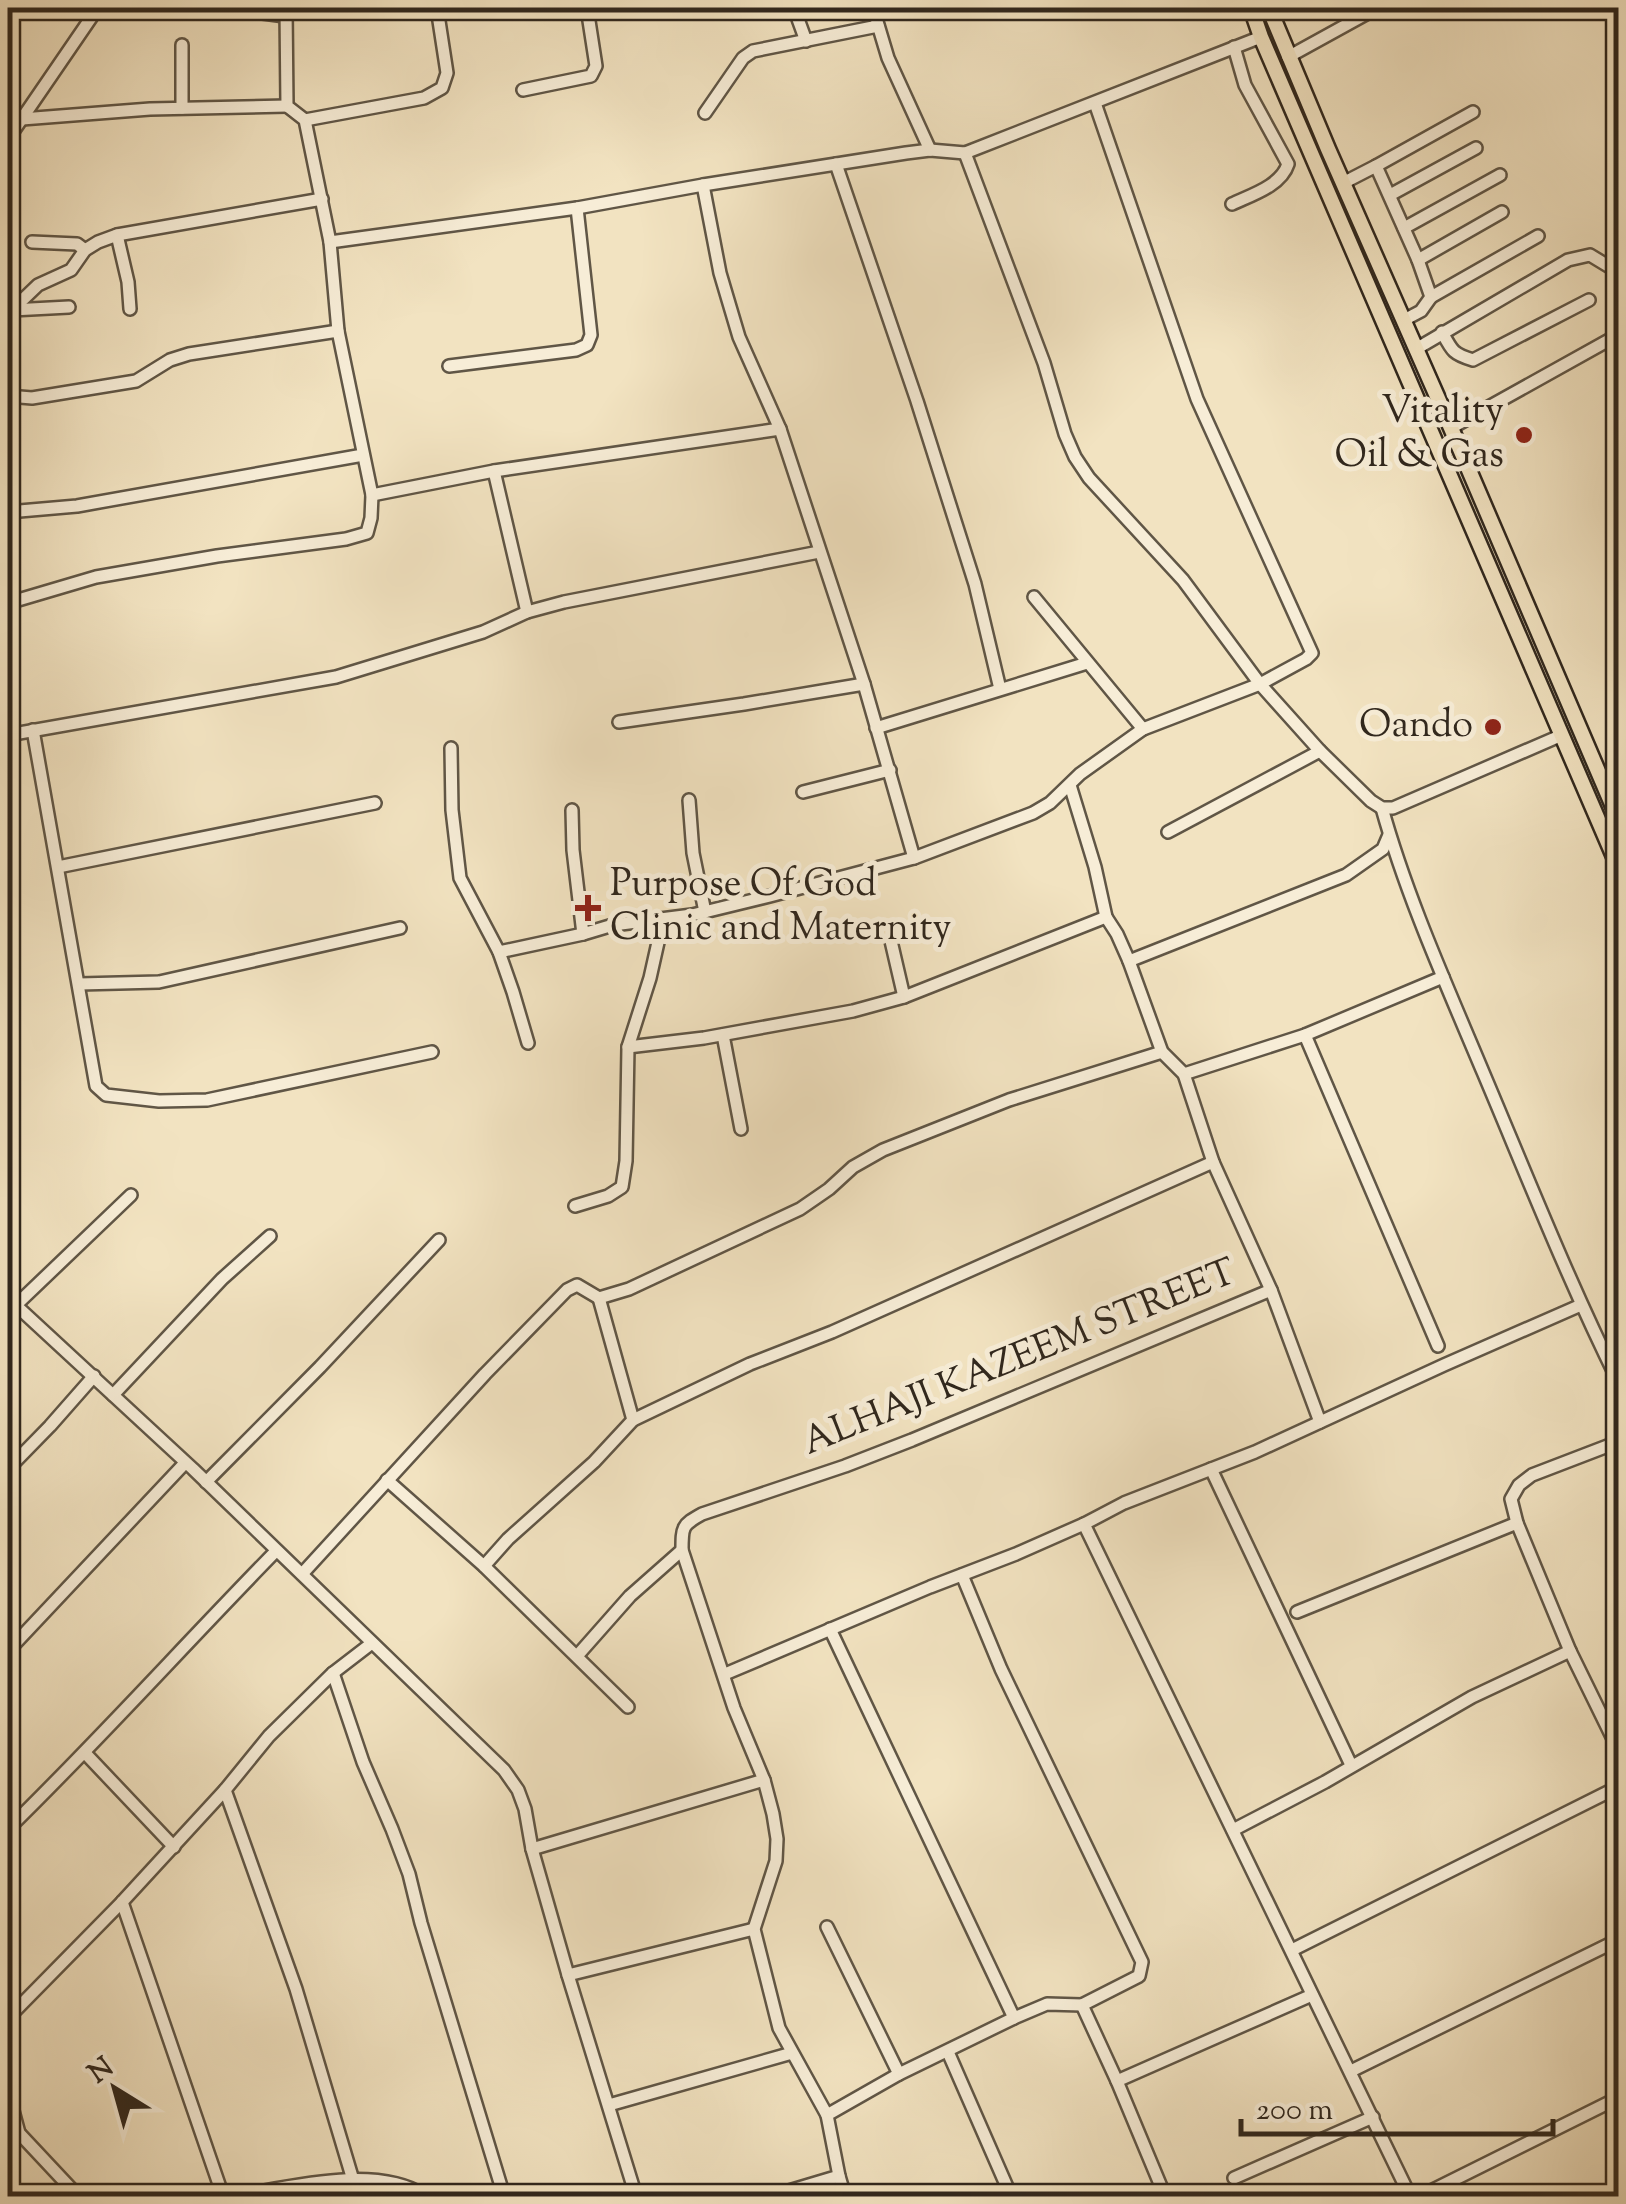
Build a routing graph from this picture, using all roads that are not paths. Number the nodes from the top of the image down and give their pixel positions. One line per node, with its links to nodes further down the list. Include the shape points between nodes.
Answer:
1 (224, 8): 10 (street)
2 (437, 8): 26 (street, via 448,73 442,88 424,98)
3 (587, 8): 19 (street, via 596,66 591,76)
4 (794, 8): 13 (street)
5 (873, 8): 11 (street)
6 (1250, 8): 12 (main road)
7 (1269, 8): 17 (main road)
8 (1377, 8): 17 (street)
9 (94, 12): 25 (street)
10 (286, 12): 21 (street)
11 (878, 26): 13 (street); 29 (street)
12 (1261, 36): 16 (street); 80 (main road)
13 (806, 41): 24 (street, via 752,51)
14 (1618, 42): 18 (street)
15 (182, 45): 22 (street)
16 (1234, 47): 20 (street); 38 (street, via 1244,85 1288,164 1271,185)
17 (1288, 56): 34 (main road)
18 (1618, 70)
19 (523, 90)
20 (1095, 103): 30 (street); 73 (street, via 1196,399 1312,653)
21 (287, 106): 22 (street); 26 (street)
22 (182, 108): 25 (street)
23 (1474, 112): 32 (street)
24 (704, 113)
25 (22, 119): 27 (street)
26 (305, 120): 37 (street)
27 (8, 139)
28 (1476, 148): 36 (street)
29 (930, 150): 30 (street); 31 (street)
30 (965, 152): 73 (street, via 1075,458 1183,580)
31 (836, 164): 35 (street); 74 (street, via 975,584)
32 (1376, 166): 34 (street); 36 (street)
33 (1500, 175): 41 (street)
34 (1343, 183): 54 (main road)
35 (703, 185): 39 (street); 62 (street, via 740,336)
36 (1390, 195): 41 (street)
37 (322, 200): 42 (street); 45 (street)
38 (1232, 204)
39 (576, 208): 45 (street); 59 (street, via 591,335 586,345)
40 (1502, 212): 47 (street)
41 (1404, 228): 47 (street)
42 (117, 235): 46 (street); 52 (street)
43 (1538, 236): 49 (street)
44 (32, 242): 46 (street)
45 (330, 242): 55 (street)
46 (85, 250): 53 (street, via 72,270)
47 (1418, 260): 49 (street)
48 (1618, 272): 56 (street, via 1590,255 1568,260)
49 (1431, 297): 54 (street)
50 (1589, 300): 56 (street, via 1473,360 1459,357)
51 (68, 308): 53 (street)
52 (130, 309)
53 (10, 310)
54 (1404, 320): 58 (main road)
55 (338, 331): 60 (street, via 189,354 136,381); 63 (street)
56 (1442, 332): 58 (street)
57 (1618, 334): 61 (street)
58 (1416, 349): 61 (main road)
59 (449, 366)
60 (8, 396)
61 (1451, 428): 90 (main road)
62 (780, 429): 64 (street); 67 (street)
63 (363, 455): 65 (street); 66 (street)
64 (494, 471): 65 (street); 70 (street)
65 (372, 495): 69 (street, via 368,533 96,577)
66 (8, 512)
67 (820, 552): 70 (street); 72 (street)
68 (1034, 597): 71 (street)
69 (8, 602)
70 (528, 612): 78 (street, via 336,676)
71 (1087, 663): 74 (street); 77 (street)
72 (864, 684): 75 (street); 76 (street)
73 (1260, 684): 77 (street); 82 (street)
74 (1000, 689): 76 (street)
75 (619, 722)
76 (876, 728): 83 (street)
77 (1143, 728): 84 (street)
78 (33, 730): 79 (street); 95 (street)
79 (8, 735)
80 (1562, 735): 88 (street); 94 (main road)
81 (451, 748): 102 (street, via 460,878)
82 (1320, 751): 88 (street); 91 (street)
83 (890, 770): 85 (street); 93 (street)
84 (1070, 785): 93 (street, via 1033,813); 97 (street)
85 (803, 792)
86 (689, 800): 96 (street)
87 (375, 803): 95 (street)
88 (1382, 808): 92 (street)
89 (572, 810): 100 (street)
90 (1618, 818)
91 (1168, 832)
92 (1389, 836): 103 (street, via 1346,875); 104 (street)
93 (914, 858): 96 (street)
94 (1618, 866)
95 (58, 867): 105 (street)
96 (705, 912): 98 (street)
97 (1106, 917): 103 (street); 106 (street)
98 (664, 920): 100 (street); 110 (street)
99 (400, 928): 105 (street, via 159,982)
100 (584, 934): 102 (street)
101 (891, 941): 106 (street)
102 (499, 952): 109 (street)
103 (1129, 960): 112 (street)
104 (1443, 978): 108 (street); 123 (street)
105 (79, 984): 111 (street, via 96,1086 106,1095 208,1100)
106 (904, 997): 107 (street)
107 (723, 1035): 110 (street); 114 (street)
108 (1305, 1035): 113 (street); 124 (street)
109 (528, 1043)
110 (628, 1047): 117 (street, via 622,1187)
111 (432, 1052)
112 (1162, 1052): 113 (street); 121 (street, via 1009,1100 883,1150 800,1209)
113 (1184, 1074): 115 (street)
114 (740, 1129)
115 (1213, 1162): 120 (street); 128 (street)
116 (131, 1195): 122 (street)
117 (575, 1206)
118 (270, 1236): 127 (street)
119 (438, 1240): 135 (street)
120 (1271, 1290): 129 (street, ALHAJI KAZEEM STREET); 138 (street, ALHAJI KAZEEM STREET, via 912,1440 702,1514 686,1523)
121 (599, 1298): 128 (street); 134 (street, via 577,1285 567,1290)
122 (12, 1301): 125 (street)
123 (1581, 1305): 126 (street); 129 (street)
124 (1438, 1346)
125 (94, 1376): 127 (street); 132 (street)
126 (1618, 1381)
127 (113, 1394): 131 (street)
128 (633, 1420): 140 (street)
129 (1320, 1422): 133 (street)
130 (1618, 1442): 136 (street, via 1532,1475 1511,1499)
131 (185, 1463): 135 (street); 146 (street)
132 (8, 1469)
133 (1211, 1469): 137 (street); 154 (street)
134 (387, 1480): 140 (street); 141 (street)
135 (206, 1482): 139 (street)
136 (1517, 1523): 143 (street); 147 (street)
137 (1084, 1524): 142 (street); 159 (street)
138 (682, 1550): 148 (street); 150 (street)
139 (276, 1551): 141 (street); 153 (street)
140 (484, 1566): 148 (street)
141 (302, 1574): 145 (street)
142 (962, 1575): 144 (street); 169 (street, via 1142,1962 1138,1976)
143 (1297, 1612)
144 (830, 1630): 150 (street); 171 (street)
145 (372, 1644): 149 (street); 161 (street, via 504,1770 522,1800)
146 (8, 1651)
147 (1570, 1651): 152 (street); 154 (street)
148 (577, 1656): 151 (street)
149 (333, 1673): 157 (street); 191 (street, via 409,1874)
150 (724, 1674): 155 (street)
151 (628, 1707)
152 (1618, 1749)
153 (85, 1753): 158 (street); 160 (street)
154 (1351, 1766): 159 (street)
155 (764, 1780): 161 (street); 164 (street, via 777,1851)
156 (1618, 1787): 166 (street)
157 (224, 1790): 160 (street); 185 (street, via 296,1989)
158 (8, 1829)
159 (1233, 1830): 166 (street)
160 (174, 1847): 162 (street)
161 (532, 1849): 167 (street)
162 (122, 1902): 170 (street); 188 (street)
163 (828, 1927): 175 (street)
164 (754, 1929): 167 (street); 173 (street, via 778,2028)
165 (1618, 1940): 174 (street)
166 (1292, 1950): 168 (street)
167 (568, 1975): 179 (street)
168 (1312, 1995): 174 (street); 176 (street)
169 (1082, 2005): 171 (street, via 1047,2004); 176 (street)
170 (8, 2018)
171 (1014, 2018): 172 (street)
172 (948, 2052): 175 (street); 195 (street)
173 (792, 2053): 179 (street); 180 (street)
174 (1352, 2072): 181 (street)
175 (899, 2074): 180 (street)
176 (1117, 2080): 196 (street)
177 (8, 2092): 182 (street)
178 (1618, 2098): 198 (street)
179 (609, 2105): 192 (street)
180 (827, 2115): 183 (street)
181 (1373, 2117): 184 (street); 197 (street)
182 (13, 2129): 187 (street)
183 (839, 2176): 193 (street); 194 (street)
184 (1234, 2178)
185 (353, 2180): 186 (street); 190 (street, via 386,2182)
186 (294, 2192): 189 (street)
187 (78, 2196)
188 (223, 2196)
189 (236, 2196)
190 (424, 2196)
191 (504, 2196)
192 (636, 2196)
193 (772, 2196)
194 (844, 2196)
195 (1012, 2196)
196 (1165, 2196)
197 (1410, 2196)
198 (1421, 2196)

